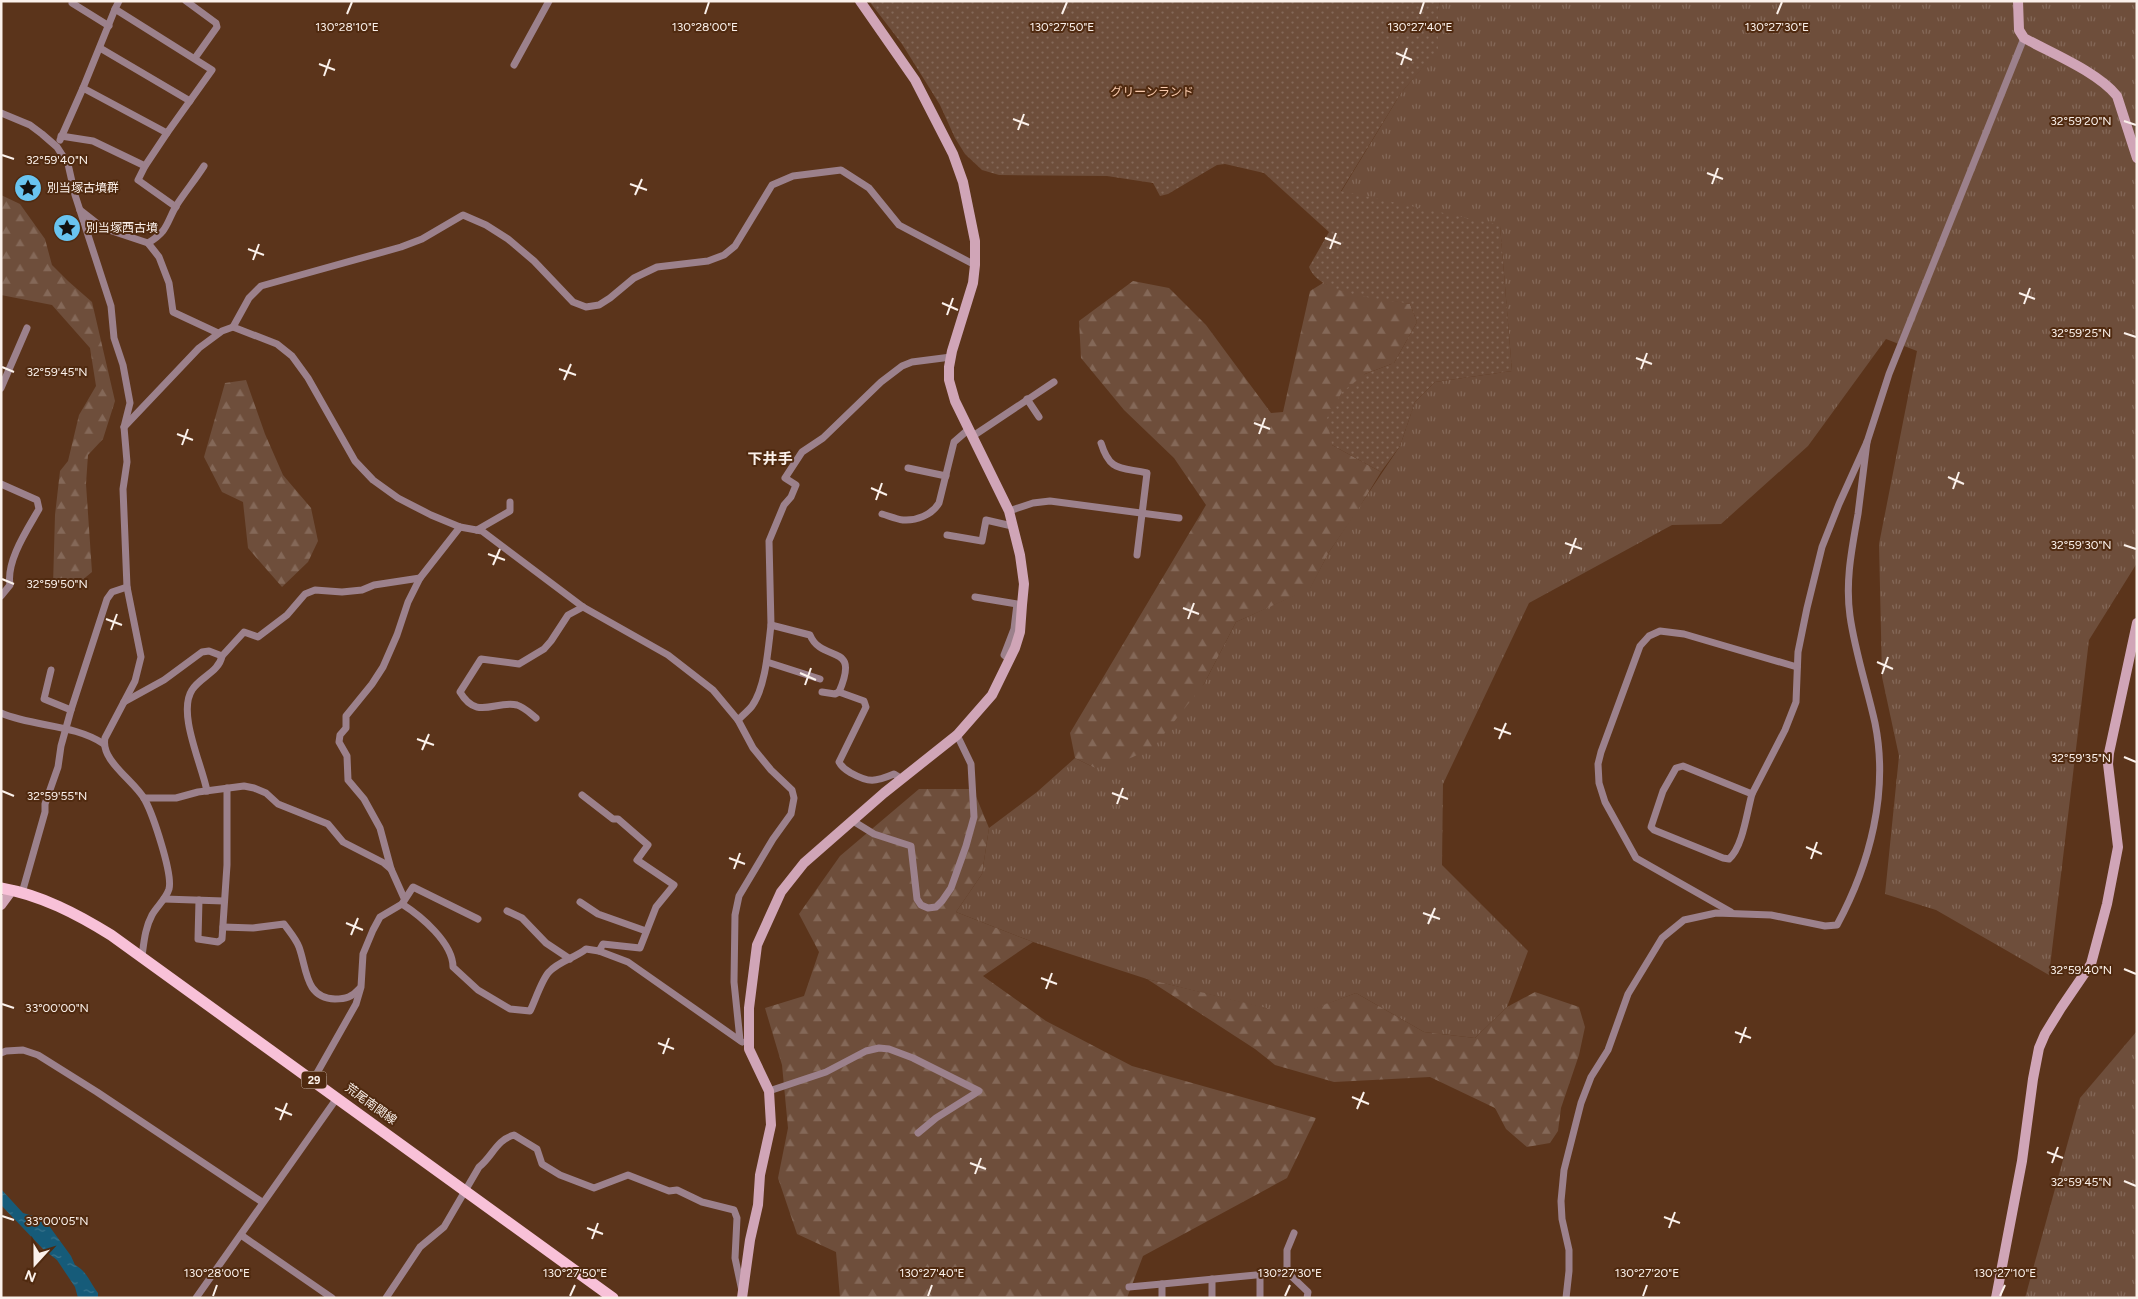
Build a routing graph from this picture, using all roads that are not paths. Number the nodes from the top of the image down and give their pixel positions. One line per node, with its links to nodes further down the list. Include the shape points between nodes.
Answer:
1 (73, 1): 8 (street)
2 (119, 1): 7 (street)
3 (186, 1): 11 (street, via 217,27)
4 (549, 1): 12 (street)
5 (860, 1): 25 (street, via 915,80 953,154 971,213)
6 (2018, 1): 9 (street, via 2019,30)
7 (115, 9): 8 (street); 11 (street)
8 (109, 26): 10 (street)
9 (2024, 38): 19 (street, via 2111,88 2124,114); 36 (street, via 1889,374)
10 (100, 48): 13 (street); 14 (street)
11 (195, 58): 14 (street, via 212,70)
12 (514, 65)
13 (83, 88): 16 (street); 17 (street)
14 (190, 101): 16 (street)
15 (1, 113): 18 (street, via 30,125)
16 (167, 133): 20 (street)
17 (61, 136): 18 (street); 20 (street, via 93,141)
18 (57, 147): 23 (street, via 68,164)
19 (2137, 158)
20 (145, 166): 22 (street, via 138,180)
21 (204, 166): 22 (street)
22 (176, 207): 24 (street, via 166,228)
23 (80, 210): 24 (street, via 103,228); 34 (street, via 111,306 114,338 130,403)
24 (148, 243): 28 (street, via 170,283 173,312)
25 (976, 265): 26 (street, via 899,226 869,188 841,170 793,176 772,186 734,246 724,254 708,261 658,267 634,278 599,305 573,302 508,239 463,215 422,239 401,247 261,286 249,298); 29 (street)
26 (233, 327): 28 (street); 47 (street, via 277,344 292,356 355,461 372,480 398,498)
27 (27, 328): 31 (street)
28 (218, 333): 34 (street, via 199,348)
29 (951, 357): 35 (street, via 949,380 955,401); 57 (street, via 902,366 793,463 785,478 796,485 769,541)
30 (1054, 382): 32 (street)
31 (1, 388)
32 (1027, 399): 33 (street); 35 (street)
33 (1039, 417)
34 (124, 427): 52 (street)
35 (971, 432): 39 (street, via 954,442); 42 (street)
36 (1867, 442): 61 (street, via 1822,547); 90 (street, via 1848,573 1850,615 1880,755 1876,815 1868,851 1838,925 1825,926 1771,915)
37 (1101, 443): 43 (street, via 1108,461 1147,473)
38 (908, 468): 39 (street)
39 (946, 476): 44 (street, via 939,504 928,515 904,520)
40 (1, 484): 53 (street, via 37,500 39,509 21,540 8,575 10,585)
41 (510, 502): 48 (street, via 510,511)
42 (1009, 511): 43 (street, via 1050,501); 46 (street)
43 (1141, 513): 45 (street); 50 (street)
44 (882, 514)
45 (1179, 518)
46 (1012, 526): 49 (street, via 986,520 982,541); 59 (street, via 1024,584 1020,632)
47 (460, 527): 48 (street); 51 (street)
48 (477, 530): 55 (street)
49 (946, 535)
50 (1137, 555)
51 (420, 578): 58 (street, via 362,590 315,590 305,594 287,615 258,637 244,632); 81 (street, via 383,667 346,716 346,728 339,742 347,756 348,780 364,799 380,828)
52 (127, 587): 66 (street, via 141,657 135,681); 67 (street, via 112,592 107,599)
53 (1, 596)
54 (975, 597): 59 (street, via 1018,604 1014,629 1004,655)
55 (583, 607): 69 (street, via 568,615 544,649 519,664 481,659 460,692 480,708 516,705); 70 (street, via 668,655 713,690)
56 (2137, 623): 124 (street, via 2109,753 2118,847 2108,897 2091,964 2056,1014 2040,1048)
57 (771, 625): 60 (street); 65 (street, via 810,635 812,642 843,660 847,668)
58 (222, 656): 66 (street, via 202,652 164,680); 76 (street, via 220,663 193,688 188,698 192,741)
59 (1010, 660): 72 (street, via 992,695)
60 (766, 662): 63 (street); 70 (street, via 753,705)
61 (1797, 667): 77 (street, via 1796,702); 90 (street, via 1684,634 1660,631 1649,636 1640,646 1601,752 1599,783 1605,802 1636,858)
62 (51, 670): 67 (street, via 44,699)
63 (820, 679)
64 (822, 692): 65 (street)
65 (839, 692): 74 (street, via 864,701 866,707 839,762 842,768 872,782 894,774)
66 (124, 702): 73 (street, via 104,738)
67 (71, 710): 71 (street)
68 (1, 713): 71 (street)
69 (536, 718)
70 (738, 720): 98 (street, via 753,748 792,790 794,798 791,814 739,896 735,915 734,982)
71 (66, 730): 73 (street, via 92,736); 82 (street, via 45,812)
72 (957, 735): 74 (street); 80 (street, via 971,764 974,817 951,888 936,907 928,908 917,899 911,846 874,834)
73 (104, 744): 79 (street, via 108,756)
74 (902, 779): 80 (street)
75 (227, 788): 76 (street); 81 (street, via 244,786 260,790 278,804 328,824 343,842); 85 (street)
76 (207, 791): 79 (street, via 176,798)
77 (1752, 794): 77 (street, via 1740,840 1729,859 1651,827 1663,791 1676,768 1683,766)
78 (582, 795): 93 (street, via 648,845 637,860 674,885 656,907)
79 (144, 798): 83 (street, via 159,835 169,879)
80 (853, 821): 99 (street, via 804,863 781,892 773,909 757,945 749,1008)
81 (391, 869): 86 (street)
82 (12, 890): 88 (street); 95 (main road, 荒尾南関線 / 29, via 89,921)
83 (164, 899): 84 (street); 95 (street, via 147,926)
84 (199, 900): 85 (street); 92 (street, via 198,939 218,942 222,939)
85 (224, 901): 92 (street)
86 (403, 901): 91 (street, via 413,887); 96 (street, via 429,925 453,959 453,968 478,990 510,1009 530,1011 549,972); 97 (street, via 380,917 373,930 363,954)
87 (580, 902): 93 (street, via 598,914)
88 (1, 904)
89 (507, 911): 96 (street, via 522,918 546,943)
90 (1734, 914): 123 (street, via 1716,913 1684,920 1662,938 1628,994 1608,1050 1591,1077 1564,1170 1562,1219 1570,1271)
91 (478, 919)
92 (223, 927): 97 (street, via 254,928 284,924 299,945 314,991 324,999 344,999 353,997)
93 (646, 931): 94 (street, via 640,948 603,944)
94 (599, 951): 96 (street, via 586,949); 98 (street, via 628,962)
95 (142, 956): 101 (main road, 荒尾南関線 / 29)
96 (570, 959)
97 (361, 987): 101 (street, via 356,1004)
98 (740, 1040): 99 (street)
99 (749, 1049): 102 (street)
100 (1, 1053): 106 (street, via 23,1050 38,1055)
101 (313, 1080): 103 (main road, 荒尾南関線 / 29)
102 (769, 1091): 104 (street, via 826,1072 866,1051 879,1048 913,1058 979,1091); 114 (street, via 771,1125)
103 (337, 1098): 105 (main road, 荒尾南関線 / 29); 106 (street)
104 (918, 1133)
105 (465, 1189): 114 (street, via 498,1143 514,1135 537,1149 542,1164 594,1188 628,1175 734,1210 737,1218 735,1258); 117 (street, via 444,1227 420,1247); 118 (main road, 荒尾南関線 / 29)
106 (262, 1202): 108 (street)
107 (1294, 1233): 109 (street, via 1286,1250)
108 (241, 1234): 115 (street); 116 (street)
109 (1286, 1272): 110 (street); 122 (street, via 1308,1292)
110 (1260, 1275): 111 (street); 121 (street)
111 (1212, 1279): 112 (street); 120 (street)
112 (1162, 1284): 113 (street); 119 (street)
113 (1128, 1287)
114 (742, 1296)
115 (196, 1298)
116 (332, 1298)
117 (386, 1298)
118 (614, 1298)
119 (1162, 1298)
120 (1212, 1298)
121 (1260, 1298)
122 (1307, 1298)
123 (1566, 1298)
124 (1996, 1298)

